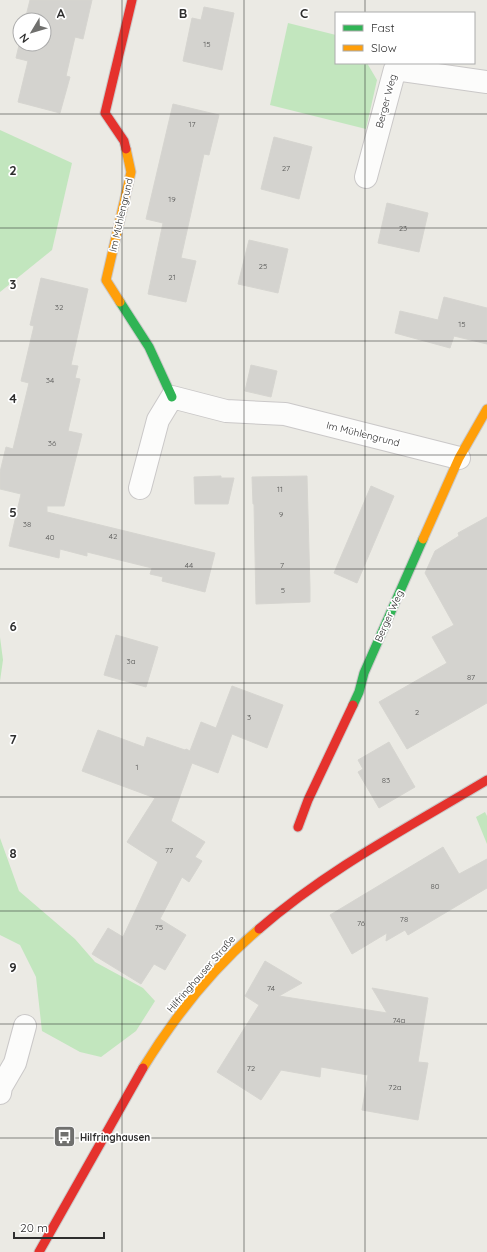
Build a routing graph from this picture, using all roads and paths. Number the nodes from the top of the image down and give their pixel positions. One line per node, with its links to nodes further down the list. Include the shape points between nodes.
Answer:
1 (132, 0): 4 (street, Im Mühlengrund, via 105,113 124,141 131,172 106,280 149,347)
2 (487, 82): 3 (street, Berger Weg, via 395,69)
3 (366, 177)
4 (172, 397): 6 (street, Im Mühlengrund, via 226,411 285,414); 7 (street, via 158,420)
5 (487, 409): 6 (street, Berger Weg)
6 (459, 458): 9 (street, Berger Weg)
7 (140, 488)
8 (487, 780): 12 (street, Hilfringhauser Straße, via 311,888 276,913 224,960 160,1041)
9 (298, 827)
10 (26, 1026): 11 (street, via 15,1063)
11 (0, 1093)
12 (39, 1252)

